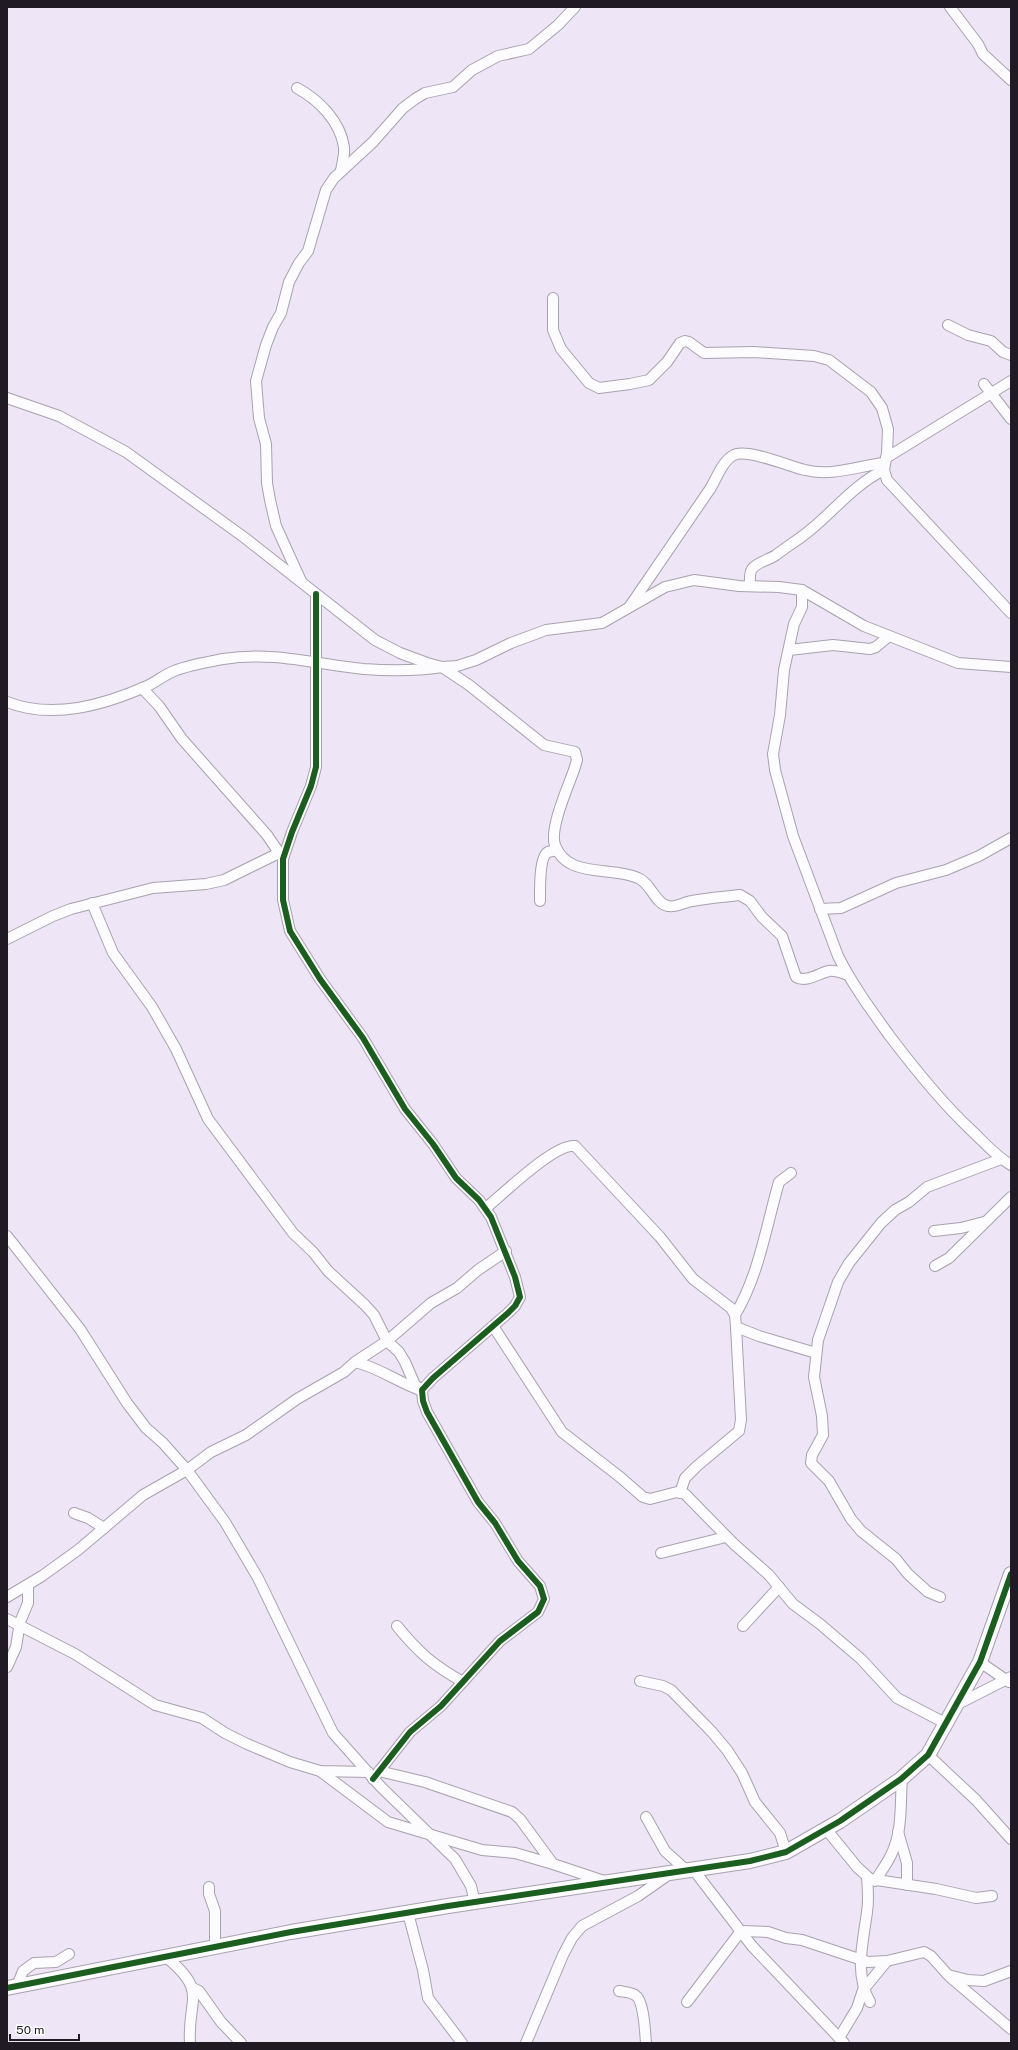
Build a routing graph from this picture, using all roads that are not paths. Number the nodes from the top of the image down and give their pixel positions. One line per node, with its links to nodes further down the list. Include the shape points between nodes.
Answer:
1 (575, 7): 5 (street, via 529,49 498,56 472,70 453,87 415,98)
2 (950, 7): 3 (street, via 983,54)
3 (1011, 80)
4 (297, 88): 5 (street, via 315,100 335,123 344,147)
5 (341, 171): 15 (street, via 326,190 308,251 291,277 281,313 272,326 256,381 259,418 266,444 270,500 276,526)
6 (553, 298): 14 (street, via 553,330 561,349 589,383 599,388 649,380 667,362 680,343 685,341 704,353 754,352 823,357 877,399 888,429)
7 (948, 325): 8 (street, via 968,335 994,343 1003,352)
8 (1011, 355)
9 (1011, 382): 11 (street)
10 (984, 384): 11 (street)
11 (990, 392): 13 (street); 14 (street)
12 (7, 398): 15 (street, via 59,416 126,452)
13 (1011, 419)
14 (884, 464): 16 (street, via 804,535 752,568); 19 (street, via 822,473 803,470 777,460 741,453 734,455 724,465); 20 (street, via 887,480)
15 (302, 583): 18 (street)
16 (750, 586): 17 (street, via 780,586); 19 (street, via 694,580 665,587)
17 (802, 590): 21 (street, via 864,626); 22 (street, via 802,607 794,624)
18 (316, 594): 23 (street); 24 (street, via 375,640 400,653)
19 (629, 608): 24 (street, via 602,623 546,630 476,660 457,666)
20 (1011, 613)
21 (889, 636): 22 (street, via 870,649 833,646); 25 (street, via 958,663)
22 (789, 650): 33 (street, via 773,754 793,836)
23 (316, 662): 24 (street, via 364,669 410,671); 26 (street, via 250,655 182,669); 30 (street, via 316,767 311,786)
24 (442, 667): 29 (street, via 474,688 544,745 575,752 577,760 554,831 554,844)
25 (1011, 667)
26 (142, 688): 27 (street, via 107,702 70,709 34,709); 30 (street, via 159,706 182,739 258,824)
27 (7, 702)
28 (1011, 838): 33 (street, via 979,856 946,870 896,883 841,908)
29 (557, 850): 31 (street, via 548,852 544,857); 35 (street, via 576,867 638,878 645,882 662,904 669,907 691,901 745,896 782,936 796,977 807,979 829,971)
30 (281, 856): 32 (street, via 224,880 153,888); 40 (street, via 283,900 290,931 320,979 363,1038 405,1108 456,1178)
31 (540, 901)
32 (92, 903): 34 (street, via 53,916); 49 (street, via 112,953 152,1006 176,1049 208,1119 293,1233 374,1315)
33 (820, 909): 35 (street)
34 (7, 939)
35 (848, 975): 36 (street, via 914,1069 951,1112)
36 (1001, 1159): 37 (street); 50 (street, via 927,1187 881,1222 842,1275 821,1328)
37 (1011, 1165)
38 (791, 1173): 46 (street, via 779,1182 770,1223 748,1291)
39 (1011, 1197): 41 (street)
40 (486, 1208): 44 (street); 46 (street, via 537,1165 562,1148 575,1146 660,1237 693,1279 731,1308)
41 (984, 1222): 42 (street); 45 (street, via 949,1258)
42 (934, 1231)
43 (7, 1236): 53 (street, via 80,1329 146,1428)
44 (506, 1251): 47 (street, via 520,1297 515,1306); 49 (street, via 431,1303)
45 (935, 1266)
46 (735, 1315): 48 (street)
47 (494, 1326): 52 (street); 54 (street, via 562,1432 643,1497 650,1499)
48 (736, 1326): 50 (street, via 759,1336); 54 (street, via 740,1431 685,1478)
49 (387, 1341): 51 (street); 52 (street, via 399,1352 415,1385)
50 (816, 1353): 63 (street, via 814,1377 823,1435 812,1455 812,1462 829,1481 861,1531 896,1559 928,1592)
51 (355, 1362): 52 (street, via 366,1364 407,1386); 53 (street, via 246,1435 211,1452)
52 (422, 1390): 72 (street, via 426,1412 475,1498 496,1522 518,1561 536,1581 544,1596 541,1608 500,1641)
53 (188, 1470): 56 (street, via 143,1495); 77 (street, via 225,1522 258,1578 333,1733)
54 (680, 1493): 57 (street, via 693,1501)
55 (74, 1513): 56 (street)
56 (104, 1528): 60 (street)
57 (726, 1537): 58 (street); 61 (street)
58 (661, 1553)
59 (1011, 1574): 68 (street)
60 (28, 1585): 62 (street); 65 (street, via 28,1603)
61 (779, 1587): 67 (street); 74 (street, via 793,1604 861,1659 897,1698)
62 (7, 1597)
63 (940, 1597)
64 (7, 1619): 65 (street)
65 (20, 1624): 69 (street, via 16,1647); 76 (street, via 75,1654 156,1705 202,1718 247,1744)
66 (397, 1626): 72 (street, via 414,1647 434,1665)
67 (743, 1626)
68 (980, 1662): 70 (street); 73 (street)
69 (7, 1667)
70 (1009, 1680): 73 (street)
71 (640, 1681): 84 (street, via 671,1690 712,1732 742,1773 755,1802 780,1833)
72 (463, 1682): 77 (street, via 433,1714 410,1732 393,1756)
73 (956, 1705): 74 (street)
74 (947, 1724): 75 (street)
75 (928, 1755): 78 (street); 83 (street, via 976,1800)
76 (320, 1771): 77 (street); 82 (street, via 388,1822)
77 (373, 1774): 82 (street); 85 (street, via 425,1782 516,1814)
78 (902, 1778): 80 (street); 81 (street)
79 (646, 1817): 86 (street, via 665,1851)
80 (826, 1829): 84 (street); 87 (street)
81 (898, 1832): 87 (street, via 890,1857); 89 (street, via 907,1863)
82 (428, 1833): 85 (street, via 482,1850 515,1853); 92 (street, via 464,1872)
83 (1011, 1839)
84 (786, 1852): 86 (street, via 750,1861)
85 (553, 1864): 88 (street)
86 (684, 1870): 88 (street); 94 (street); 115 (street, via 582,1926 576,1932 563,1955)
87 (871, 1879): 89 (street); 98 (street)
88 (606, 1882): 92 (street)
89 (907, 1885): 91 (street, via 976,1898)
90 (209, 1887): 95 (street, via 215,1910)
91 (992, 1896)
92 (475, 1903): 93 (street)
93 (408, 1913): 95 (street); 114 (street, via 428,1998)
94 (741, 1931): 98 (street, via 768,1932 802,1940); 108 (street); 111 (street, via 782,1979)
95 (215, 1947): 97 (street)
96 (69, 1954): 104 (street, via 56,1962 34,1963 23,1971)
97 (166, 1957): 104 (street); 105 (street, via 185,1974)
98 (860, 1961): 99 (street); 106 (street)
99 (887, 1961): 101 (street, via 924,1952); 106 (street)
100 (1011, 1971): 102 (street)
101 (948, 1975): 102 (street); 103 (street)
102 (976, 1982): 103 (street)
103 (958, 1984): 110 (street)
104 (12, 1987)
105 (193, 1988): 112 (street); 113 (street, via 199,1991 221,2022)
106 (863, 1990): 109 (street); 111 (street)
107 (619, 1991): 116 (street, via 635,1995 639,1999)
108 (687, 2002)
109 (870, 2002)
110 (1011, 2029)
111 (842, 2040)
112 (190, 2043)
113 (241, 2043)
114 (462, 2043)
115 (526, 2043)
116 (646, 2043)

